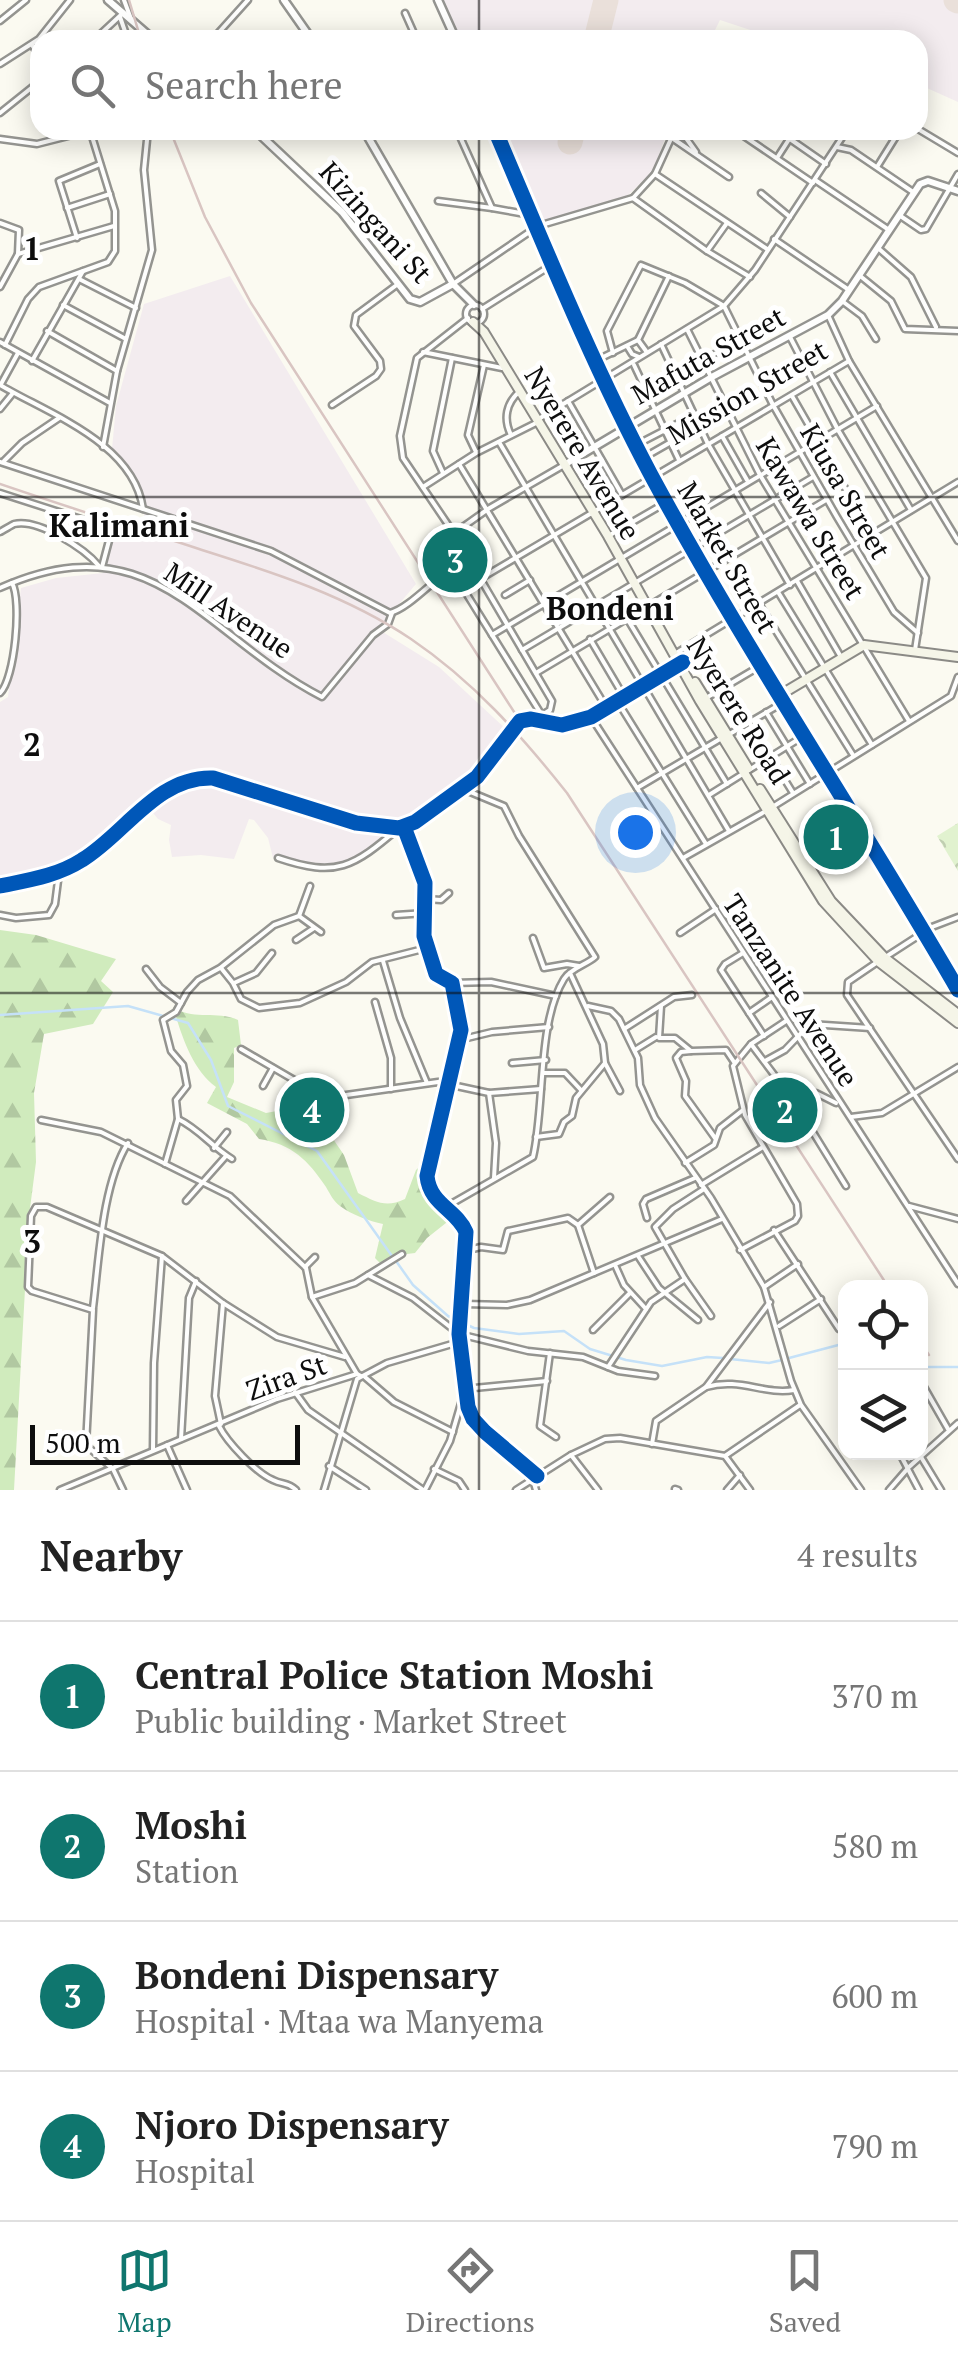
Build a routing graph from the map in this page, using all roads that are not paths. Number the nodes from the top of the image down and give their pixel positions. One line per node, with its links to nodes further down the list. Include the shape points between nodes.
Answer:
1 (26, 0): 11 (street)
2 (70, 0): 12 (street)
3 (108, 0): 9 (street)
4 (124, 0): 10 (street)
5 (248, 0): 16 (street)
6 (284, 0): 17 (street)
7 (438, 0): 19 (street)
8 (405, 13): 18 (street)
9 (122, 15): 10 (street); 13 (street); 14 (street)
10 (130, 19): 15 (street)
11 (0, 21)
12 (45, 30)
13 (105, 30)
14 (126, 30)
15 (143, 30)
16 (221, 30)
17 (305, 30)
18 (413, 30)
19 (452, 30)
20 (30, 46): 21 (street)
21 (0, 64)
22 (30, 88): 23 (street)
23 (1, 110)
24 (928, 135): 43 (street)
25 (0, 140): 26 (street)
26 (52, 140)
27 (94, 140): 45 (street)
28 (147, 140): 87 (street, via 152,250)
29 (266, 140): 80 (street, Kizingani St, via 342,212)
30 (370, 140): 81 (street)
31 (461, 140): 59 (street)
32 (498, 140): 60 (street, Market Street)
33 (671, 140): 48 (street)
34 (675, 140): 42 (street)
35 (688, 140): 42 (street)
36 (750, 140): 44 (street)
37 (789, 140): 44 (street)
38 (793, 140): 46 (street)
39 (841, 140): 41 (street)
40 (894, 140): 47 (street)
41 (837, 147): 46 (street); 47 (street)
42 (698, 154): 50 (street)
43 (958, 154)
44 (776, 158): 51 (street)
45 (100, 164): 55 (street); 58 (street, via 59,180)
46 (826, 164): 51 (street)
47 (877, 167): 54 (street)
48 (656, 174): 56 (street); 64 (street)
49 (958, 174): 52 (street)
50 (728, 177)
51 (814, 181): 62 (street); 67 (street)
52 (954, 189): 54 (street, via 925,181); 61 (street, via 924,230)
53 (761, 192): 62 (street)
54 (914, 192): 61 (street)
55 (110, 194): 58 (street); 65 (street)
56 (633, 198): 66 (street, Kizingani St); 72 (street)
57 (438, 200): 59 (street)
58 (67, 208): 68 (street)
59 (492, 208): 60 (street)
60 (531, 215): 66 (street, Market Street)
61 (899, 215): 67 (street)
62 (790, 216): 69 (street)
63 (0, 223): 73 (street, via 19,230)
64 (727, 223): 71 (street); 72 (street)
65 (115, 226): 68 (street); 75 (street, via 114,256)
66 (538, 226): 74 (street, Market Street); 81 (street, Kizingani St)
67 (888, 230): 70 (street)
68 (76, 238): 73 (street)
69 (774, 239): 71 (street); 83 (street)
70 (878, 248): 76 (street); 91 (street, via 911,277)
71 (767, 249): 78 (street)
72 (707, 251): 78 (street)
73 (18, 254): 82 (street)
74 (553, 264): 88 (street); 113 (street, Market Street)
75 (83, 270): 79 (street); 101 (street, via 35,291)
76 (860, 275): 83 (street); 91 (street, via 891,300 906,329)
77 (669, 276): 86 (street); 99 (street); 105 (street, via 640,266 607,331)
78 (750, 277): 86 (street)
79 (79, 278): 85 (street); 87 (street)
80 (398, 284): 81 (street, Kizingani St, via 416,302); 130 (street, via 353,320 381,369)
81 (453, 284): 89 (street)
82 (0, 287)
83 (848, 290): 84 (street)
84 (842, 301): 90 (street); 98 (street)
85 (63, 304): 93 (street); 97 (street)
86 (724, 306): 92 (street); 100 (street, Kiusa Street)
87 (136, 308): 97 (street)
88 (482, 313): 89 (street); 89 (street); 95 (main road)
89 (470, 314): 95 (main road); 104 (street)
90 (827, 316): 96 (street, Mafuta Street); 114 (street)
91 (936, 328): 94 (street)
92 (687, 330): 102 (street); 111 (street, Kawawa Street)
93 (48, 331): 112 (street); 118 (street)
94 (958, 331)
95 (484, 332): 117 (main road, Nyerere Avenue)
96 (788, 334): 109 (street, Mafuta Street); 122 (street)
97 (126, 339): 118 (street)
98 (876, 339)
99 (638, 340): 103 (street); 106 (street)
100 (741, 341): 109 (street, Kiusa Street); 111 (street)
101 (2, 344): 107 (street)
102 (661, 344): 106 (street); 125 (street)
103 (626, 346): 105 (street); 108 (street)
104 (421, 351): 110 (street); 166 (street, via 400,436 403,458)
105 (613, 352): 113 (street)
106 (647, 352): 108 (street)
107 (18, 354): 112 (street); 123 (street)
108 (640, 357): 115 (street)
109 (750, 357): 120 (street, Mafuta Street); 131 (street, Kiusa Street)
110 (452, 358): 116 (street); 160 (street, via 433,450)
111 (702, 360): 120 (street, Kawawa Street)
112 (32, 361): 129 (street)
113 (596, 361): 121 (street, Market Street)
114 (849, 361): 119 (street, Mission Street); 132 (street)
115 (633, 364): 121 (street); 134 (street)
116 (484, 365): 117 (street); 153 (street, via 468,435)
117 (507, 369): 124 (main road, Nyerere Avenue)
118 (117, 372): 129 (street)
119 (830, 372): 122 (street, Mission Street); 137 (street)
120 (710, 378): 125 (street, Mafuta Street); 141 (street, Kawawa Street)
121 (604, 379): 128 (street); 139 (street, Market Street)
122 (811, 382): 127 (street, Mission Street); 143 (street)
123 (0, 385): 126 (street)
124 (520, 391): 138 (main road, Nyerere Avenue); 144 (street, via 507,412)
125 (685, 392): 134 (street, Mafuta Street); 135 (street)
126 (13, 393): 133 (street); 136 (street)
127 (791, 395): 131 (street, Mission Street); 146 (street)
128 (568, 401): 138 (street); 151 (street)
129 (110, 403): 152 (street)
130 (332, 405)
131 (773, 406): 141 (street, Mission Street); 154 (street, Kiusa Street)
132 (877, 406): 137 (street); 173 (street)
133 (0, 409)
134 (656, 410): 139 (street, Mafuta Street); 142 (street)
135 (694, 415): 140 (street); 142 (street)
136 (59, 418): 152 (street); 157 (street)
137 (857, 418): 143 (street); 178 (street)
138 (538, 421): 144 (street); 159 (main road, Nyerere Avenue)
139 (628, 425): 150 (street, Market Street); 151 (street, Mafuta Street)
140 (700, 426): 148 (street); 149 (street)
141 (735, 428): 145 (street, Mission Street); 161 (street, Kawawa Street)
142 (665, 430): 148 (street); 150 (street)
143 (838, 430): 146 (street); 182 (street)
144 (511, 435): 147 (street)
145 (722, 436): 149 (street, Mission Street); 164 (street)
146 (819, 440): 154 (street); 185 (street)
147 (499, 442): 153 (street); 167 (street)
148 (671, 442): 155 (street); 156 (street)
149 (708, 444): 156 (street, Mission Street); 168 (street)
150 (636, 445): 155 (street, Market Street)
151 (594, 446): 159 (street, Mafuta Street); 170 (street)
152 (102, 447): 175 (street, via 133,480)
153 (476, 453): 158 (street)
154 (801, 453): 161 (street); 163 (street, Kiusa Street)
155 (642, 458): 162 (street, Market Street)
156 (679, 460): 162 (street, Mission Street)
157 (1, 462): 175 (street)
158 (460, 464): 160 (street); 176 (street)
159 (564, 465): 167 (street); 177 (main road, Nyerere Avenue)
160 (443, 474): 166 (street)
161 (760, 475): 164 (street); 171 (street, Kawawa Street)
162 (652, 476): 170 (street, Mission Street); 174 (street, Market Street)
163 (813, 477): 171 (street); 172 (street, Kiusa Street)
164 (748, 482): 168 (street)
165 (958, 482): 173 (street)
166 (423, 486): 184 (street)
167 (526, 488): 176 (street); 186 (street)
168 (734, 490): 179 (street); 181 (street)
169 (0, 493): 194 (street, via 109,528)
170 (622, 495): 177 (street, Mission Street)
171 (775, 499): 179 (street); 180 (street, Kawawa Street)
172 (826, 500): 180 (street); 190 (street, Kiusa Street)
173 (930, 500): 178 (street); 189 (street)
174 (667, 502): 181 (street, Market Street); 187 (street)
175 (143, 509): 214 (street, via 271,551)
176 (488, 509): 184 (street); 192 (street)
177 (594, 512): 186 (street, Mission Street); 187 (main road, Nyerere Avenue)
178 (911, 512): 182 (street)
179 (749, 515): 188 (street); 191 (street)
180 (789, 522): 188 (street); 196 (street, Kawawa Street)
181 (678, 524): 191 (street, Market Street); 193 (street)
182 (892, 524): 185 (street); 220 (street, via 926,578)
183 (0, 532): 194 (street, via 14,524 44,529)
184 (452, 532): 195 (street, via 439,544); 198 (street)
185 (872, 535): 190 (street)
186 (555, 536): 192 (street, Mission Street); 201 (street)
187 (608, 536): 193 (main road, Nyerere Avenue)
188 (764, 539): 197 (street); 204 (street)
189 (958, 541)
190 (854, 547): 196 (street); 220 (street, Kiusa Street, via 894,612)
191 (692, 550): 197 (street, Market Street); 202 (street)
192 (516, 557): 198 (street, Mission Street); 199 (street)
193 (621, 560): 201 (street); 202 (main road, Nyerere Avenue)
194 (100, 567): 203 (street, Mill Avenue, via 40,572); 214 (street, Mill Avenue, via 154,580 322,697)
195 (451, 569): 206 (street); 214 (street)
196 (816, 571): 200 (street); 223 (street, Kawawa Street)
197 (706, 573): 213 (street); 215 (street, Market Street)
198 (480, 579): 206 (street, Mission Street); 217 (street)
199 (530, 580): 208 (street); 210 (street)
200 (798, 581): 204 (street); 228 (street)
201 (581, 582): 210 (street); 212 (street)
202 (634, 582): 209 (main road, Nyerere Avenue); 212 (street)
203 (12, 583): 205 (street, Mill Avenue); 238 (street, via 18,600)
204 (790, 585): 207 (street)
205 (0, 588)
206 (464, 589): 221 (street)
207 (778, 592): 211 (street); 232 (street)
208 (505, 595)
209 (642, 598): 213 (main road, Nyerere Road)
210 (543, 602): 217 (street); 218 (street)
211 (758, 602): 215 (street); 237 (street)
212 (594, 606): 218 (street); 219 (street)
213 (648, 608): 216 (street); 227 (main road, Nyerere Road)
214 (392, 613)
215 (734, 617): 227 (street); 231 (street, Market Street)
216 (628, 620): 219 (street); 234 (street)
217 (507, 627): 221 (street); 224 (street)
218 (559, 627): 224 (street); 225 (street)
219 (610, 628): 222 (street); 239 (street)
220 (918, 633): 226 (street)
221 (492, 636): 247 (street)
222 (590, 639): 225 (street); 241 (street)
223 (864, 645): 226 (main road); 228 (main road); 251 (street, Kawawa Street)
224 (522, 650): 233 (street)
225 (573, 650): 233 (street); 245 (street)
226 (915, 650): 229 (main road)
227 (675, 654): 230 (main road, Nyerere Road)
228 (841, 656): 232 (main road)
229 (958, 657)
230 (681, 663): 234 (street); 244 (main road, Nyerere Road)
231 (762, 666): 242 (street, Market Street); 244 (street)
232 (823, 667): 237 (main road); 254 (street)
233 (536, 673): 247 (street, via 552,701)
234 (659, 676): 239 (street); 256 (street)
235 (0, 677): 238 (street)
236 (958, 677): 251 (street, via 951,696)
237 (804, 679): 242 (main road); 257 (street)
238 (9, 680): 240 (street)
239 (643, 685): 241 (street); 259 (street)
240 (0, 693)
241 (623, 695): 243 (street)
242 (782, 698): 246 (street); 252 (street, Market Street)
243 (616, 700): 245 (street); 261 (street)
244 (703, 700): 253 (main road, Nyerere Road)
245 (606, 707): 248 (street)
246 (766, 712): 250 (street); 255 (street)
247 (542, 715): 249 (street)
248 (590, 717): 249 (street, via 568,725); 265 (street, Tanzanite Avenue)
249 (546, 722): 266 (street, via 512,726)
250 (749, 722): 253 (street); 258 (street)
251 (909, 722): 254 (street)
252 (804, 735): 255 (street); 262 (street, Market Street)
253 (725, 736): 256 (street); 260 (main road, Nyerere Road)
254 (872, 746): 257 (street)
255 (788, 747): 258 (street); 264 (street)
256 (704, 748): 259 (street); 263 (street)
257 (854, 756): 262 (street)
258 (770, 757): 260 (street); 267 (street)
259 (687, 758): 261 (street); 268 (street)
260 (747, 773): 263 (street); 269 (main road, Nyerere Road)
261 (660, 774): 265 (street); 272 (street)
262 (827, 774): 264 (street); 288 (street, Market Street)
263 (727, 784): 268 (street)
264 (810, 784): 267 (street)
265 (637, 788): 274 (street, Tanzanite Avenue)
266 (463, 789): 270 (street); 297 (street, via 507,810 595,955)
267 (793, 794): 269 (street)
268 (709, 795): 271 (street)
269 (770, 808): 271 (street); 296 (main road, Nyerere Road, via 823,902)
270 (402, 827): 273 (street, via 343,866 310,869); 275 (street, via 356,823 208,777 156,798); 279 (street)
271 (729, 831): 272 (street)
272 (706, 844): 274 (street)
273 (278, 858)
274 (683, 858): 280 (street, Tanzanite Avenue)
275 (60, 873): 276 (street); 282 (street, via 49,915)
276 (0, 886)
277 (310, 886): 284 (street)
278 (449, 893): 279 (street)
279 (426, 899): 281 (street)
280 (716, 909): 289 (street); 293 (street, Tanzanite Avenue)
281 (426, 913): 283 (street); 292 (street)
282 (0, 915)
283 (396, 915)
284 (298, 916): 286 (street); 298 (street, via 274,924)
285 (958, 917): 288 (street)
286 (314, 928): 287 (street); 291 (street)
287 (321, 932)
288 (924, 932): 296 (street); 303 (street, Market Street)
289 (680, 933)
290 (533, 938): 297 (street, via 544,968)
291 (296, 940)
292 (428, 948): 295 (street); 302 (street, via 436,974)
293 (743, 952): 306 (street, Tanzanite Avenue); 312 (street, via 721,970)
294 (272, 953): 301 (street, via 256,974)
295 (382, 960): 301 (street, via 300,1003 256,1007 240,1000); 334 (street)
296 (882, 960): 311 (main road, Nyerere Road); 314 (main road, Nyerere Road); 316 (street, via 846,986)
297 (580, 966): 300 (street)
298 (220, 968): 301 (street); 308 (street, via 198,980)
299 (146, 969): 308 (street)
300 (570, 972): 305 (street); 309 (street)
301 (233, 983)
302 (452, 983): 305 (street, via 491,982); 321 (street)
303 (958, 990)
304 (692, 995): 310 (street)
305 (557, 996): 315 (street)
306 (772, 997): 312 (street); 313 (street, Tanzanite Avenue)
307 (374, 1002): 337 (street, via 391,1058)
308 (182, 1003): 352 (street, via 163,1022 187,1084 176,1100)
309 (588, 1006): 317 (street, via 611,1011); 329 (street)
310 (661, 1006): 317 (street); 318 (street)
311 (957, 1011)
312 (749, 1013): 319 (street)
313 (787, 1020): 319 (street); 320 (street, Tanzanite Avenue)
314 (958, 1023)
315 (549, 1026): 321 (street); 326 (street)
316 (870, 1028): 320 (street, via 810,1024); 342 (street)
317 (624, 1029): 324 (street)
318 (658, 1036): 324 (street); 325 (street, via 676,1038)
319 (764, 1036): 322 (street)
320 (798, 1036): 327 (street); 347 (street, Tanzanite Avenue)
321 (460, 1040): 335 (street)
322 (751, 1044): 327 (street); 328 (street)
323 (241, 1050): 332 (street)
324 (635, 1050): 362 (street, via 641,1090)
325 (691, 1051): 328 (street, via 726,1050); 357 (street, via 676,1058 685,1095)
326 (546, 1060): 330 (street); 333 (street)
327 (766, 1061): 343 (street)
328 (734, 1062): 349 (street)
329 (605, 1063): 339 (street); 340 (street)
330 (512, 1064)
331 (958, 1067): 342 (street)
332 (273, 1068): 336 (street); 345 (street)
333 (544, 1073): 338 (street); 339 (street, via 565,1072)
334 (427, 1083): 335 (street); 337 (street)
335 (448, 1083): 341 (street); 372 (street, via 427,1176)
336 (263, 1086)
337 (391, 1089): 345 (street)
338 (541, 1089): 341 (street); 356 (street)
339 (581, 1090): 356 (street, via 560,1134)
340 (620, 1091)
341 (490, 1093): 365 (street)
342 (915, 1094): 350 (street); 361 (street)
343 (790, 1096): 344 (street); 346 (street)
344 (798, 1096): 346 (street); 347 (street, via 816,1093)
345 (325, 1098): 348 (street)
346 (796, 1103): 367 (street)
347 (841, 1105): 351 (street, Tanzanite Avenue)
348 (284, 1108)
349 (742, 1110): 357 (street); 359 (street)
350 (869, 1116): 351 (street); 354 (street)
351 (850, 1117): 354 (street, Tanzanite Avenue)
352 (178, 1119): 360 (street); 363 (street)
353 (41, 1120): 358 (street)
354 (857, 1128): 371 (street, Tanzanite Avenue)
355 (227, 1132): 360 (street)
356 (536, 1137): 365 (street, via 531,1160)
357 (715, 1138): 362 (street)
358 (128, 1144): 363 (street); 379 (street, via 114,1171)
359 (763, 1147): 368 (street); 380 (street, via 799,1210 794,1221)
360 (214, 1148): 366 (street, via 229,1158)
361 (958, 1159)
362 (685, 1163): 364 (street)
363 (165, 1164): 366 (street)
364 (696, 1178): 368 (street); 374 (street, via 646,1199)
365 (494, 1180): 372 (street)
366 (202, 1182): 370 (street); 390 (street, via 230,1196)
367 (846, 1186)
368 (703, 1187): 375 (street); 381 (street, via 656,1226)
369 (610, 1197): 378 (street)
370 (186, 1200)
371 (907, 1206): 373 (street); 377 (street, Tanzanite Avenue)
372 (444, 1208): 382 (street, via 465,1228)
373 (931, 1211): 376 (street); 377 (street)
374 (647, 1218)
375 (722, 1219): 381 (street); 383 (street)
376 (958, 1219)
377 (917, 1220): 395 (street, Tanzanite Avenue)
378 (578, 1224): 382 (street, via 568,1218 508,1231 504,1250); 391 (street)
379 (103, 1230): 385 (street); 405 (street); 405 (street, via 41,1205 31,1216 28,1290)
380 (774, 1230): 383 (street); 388 (street)
381 (665, 1245): 386 (street); 393 (street)
382 (466, 1250): 403 (street)
383 (740, 1250): 396 (street)
384 (402, 1254): 392 (street)
385 (162, 1256): 394 (street); 435 (street)
386 (638, 1256): 389 (street); 397 (street)
387 (316, 1257): 390 (street)
388 (798, 1264): 396 (street); 400 (street)
389 (614, 1266): 391 (street); 398 (street)
390 (305, 1267): 399 (street)
391 (594, 1273): 403 (street, via 519,1303)
392 (368, 1275): 399 (street); 411 (street, via 413,1298)
393 (685, 1279): 397 (street); 406 (street)
394 (196, 1280): 402 (street); 431 (street, via 188,1298)
395 (958, 1284)
396 (764, 1287): 401 (street)
397 (666, 1291): 404 (street); 407 (street)
398 (630, 1293): 404 (street); 410 (street)
399 (312, 1297): 414 (street)
400 (821, 1299): 408 (street); 409 (street)
401 (770, 1302): 409 (street); 419 (street)
402 (224, 1303): 414 (street, via 277,1337); 426 (street, via 215,1396)
403 (462, 1304): 411 (street)
404 (646, 1309): 415 (street)
405 (93, 1310): 443 (street, via 84,1434 86,1445)
406 (711, 1316)
407 (698, 1320)
408 (838, 1327)
409 (777, 1328): 421 (street)
410 (593, 1330)
411 (459, 1334): 412 (street); 413 (street)
412 (461, 1341): 416 (street, Zira St); 420 (street)
413 (550, 1354): 415 (street); 418 (street)
414 (345, 1357): 416 (street)
415 (608, 1367): 417 (street)
416 (360, 1375): 422 (street, Zira St); 428 (street); 429 (street, via 394,1402)
417 (655, 1376)
418 (548, 1382): 420 (street); 430 (street, via 540,1426)
419 (706, 1387): 421 (street, via 730,1382); 432 (street, via 656,1421)
420 (464, 1390): 429 (street); 446 (street, via 473,1420)
421 (794, 1390): 424 (street)
422 (295, 1392): 426 (street, Zira St); 428 (street)
423 (928, 1394): 427 (street)
424 (801, 1405): 437 (street); 462 (street)
425 (958, 1422): 427 (street)
426 (220, 1425): 431 (street, Zira St); 452 (street, via 234,1448)
427 (948, 1430): 434 (street)
428 (340, 1432): 441 (street); 455 (street)
429 (453, 1432): 444 (street)
430 (556, 1437)
431 (181, 1439): 433 (street, Zira St)
432 (652, 1444): 436 (street, via 611,1438); 437 (street)
433 (167, 1445): 435 (street, Zira St); 451 (street)
434 (928, 1448)
435 (153, 1450): 443 (street, Zira St)
436 (572, 1455): 446 (street); 459 (street)
437 (725, 1456): 445 (street)
438 (904, 1460): 442 (street)
439 (915, 1460): 442 (street)
440 (923, 1460): 464 (street)
441 (329, 1466): 453 (street); 454 (street)
442 (908, 1467): 448 (street); 463 (street)
443 (113, 1469): 447 (street, Zira St); 450 (street)
444 (434, 1469): 455 (street); 456 (street)
445 (740, 1475): 460 (street); 461 (street)
446 (535, 1478): 457 (street); 458 (street)
447 (75, 1487): 449 (street, Zira St)
448 (917, 1489)
449 (60, 1490)
450 (123, 1490)
451 (187, 1490)
452 (296, 1490)
453 (324, 1490)
454 (366, 1490)
455 (424, 1490)
456 (465, 1490)
457 (516, 1490)
458 (537, 1490)
459 (598, 1490)
460 (727, 1490)
461 (750, 1490)
462 (861, 1490)
463 (889, 1490)
464 (941, 1490)

